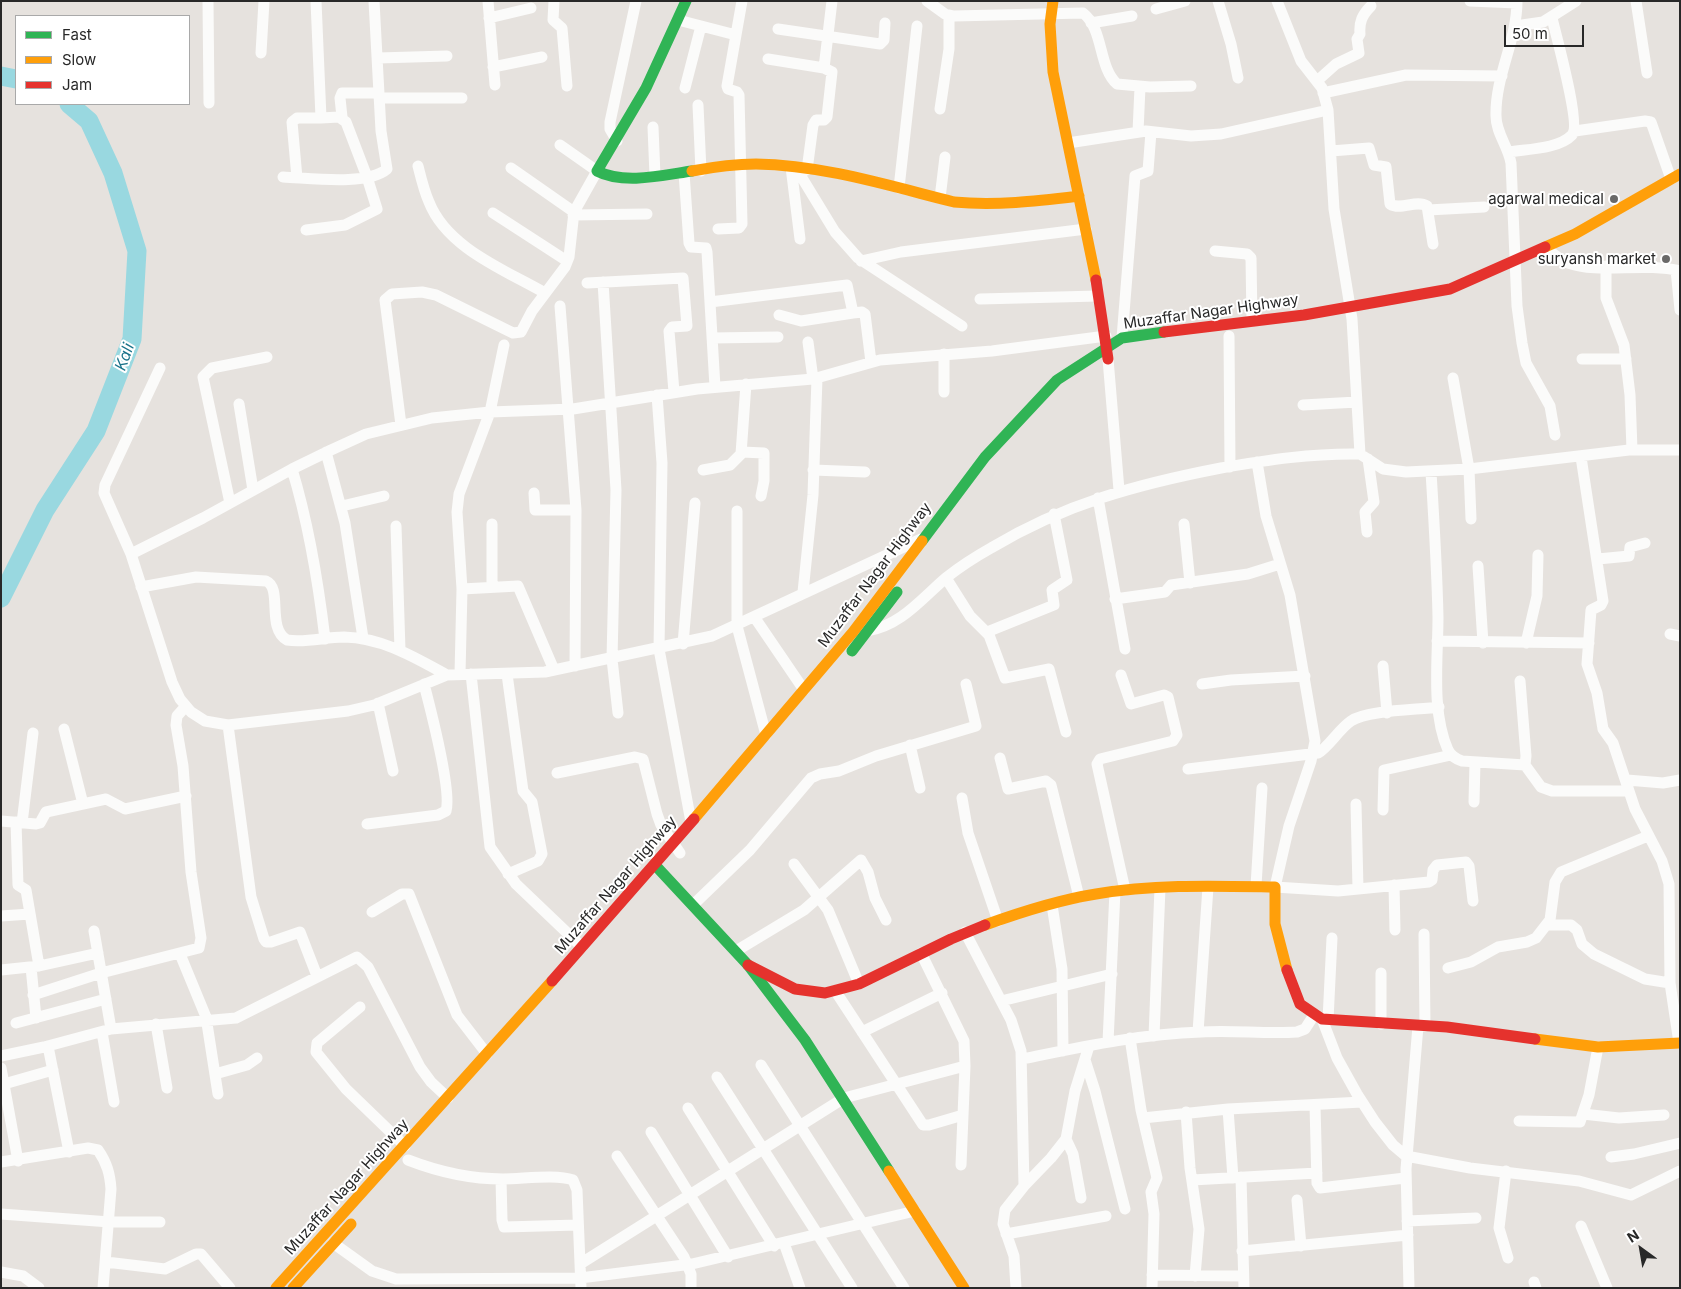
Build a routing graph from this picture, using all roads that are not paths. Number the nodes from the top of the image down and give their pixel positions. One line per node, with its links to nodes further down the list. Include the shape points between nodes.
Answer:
1 (208, 1): 55 (street)
2 (264, 1): 36 (street)
3 (316, 1): 60 (street)
4 (374, 1): 39 (street)
5 (488, 1): 25 (street)
6 (554, 1): 48 (street, via 553,20 562,26)
7 (636, 1): 65 (street, via 610,122)
8 (686, 1): 27 (main road)
9 (742, 1): 34 (street)
10 (832, 1): 35 (street)
11 (928, 1): 23 (street)
12 (1185, 1): 22 (street)
13 (1218, 1): 45 (street)
14 (1277, 1): 46 (street, via 1301,61)
15 (1470, 1): 18 (street)
16 (1576, 1): 26 (street)
17 (1636, 1): 43 (street)
18 (1517, 2): 32 (street)
19 (1371, 6): 46 (street, via 1359,24 1359,53 1336,64)
20 (1052, 7): 23 (street); 29 (street, via 1083,13); 66 (main road, via 1051,51)
21 (531, 8): 25 (street)
22 (1156, 9)
23 (949, 15): 57 (street, via 949,49)
24 (1132, 16): 29 (street)
25 (489, 18): 41 (street)
26 (1552, 18): 32 (street, via 1534,25); 62 (street, via 1574,112)
27 (678, 20): 30 (street); 65 (main road, via 662,58)
28 (885, 23): 35 (street, via 882,44)
29 (1091, 23): 50 (street, via 1115,83)
30 (701, 26): 34 (street); 51 (street)
31 (917, 26): 83 (street)
32 (1515, 26): 44 (street)
33 (778, 29): 35 (street)
34 (736, 35): 72 (street, via 727,86 739,95)
35 (829, 37): 42 (street)
36 (262, 53)
37 (447, 56): 39 (street)
38 (542, 56): 41 (street)
39 (378, 58): 53 (street)
40 (768, 59): 42 (street)
41 (494, 67): 47 (street)
42 (824, 68): 74 (street, via 832,72 827,117 816,120 813,125)
43 (1647, 73)
44 (1502, 76): 52 (street, via 1406,75); 69 (street, via 1496,116)
45 (1238, 78)
46 (1317, 80): 52 (street)
47 (495, 85)
48 (567, 86)
49 (1191, 86): 50 (street)
50 (1140, 87): 63 (street)
51 (685, 88)
52 (1324, 93): 58 (street)
53 (379, 96): 54 (street); 59 (street, via 342,93); 80 (street, via 380,131 388,169)
54 (462, 98)
55 (209, 103)
56 (698, 104): 76 (street)
57 (940, 109)
58 (1328, 110): 64 (street, via 1221,134 1191,136); 68 (street)
59 (342, 117): 60 (street); 80 (street)
60 (321, 118): 81 (street, via 297,118 292,122)
61 (653, 127): 78 (street)
62 (1575, 131): 69 (street, via 1572,136 1553,144); 82 (street, via 1651,122)
63 (1138, 132): 64 (street); 66 (street)
64 (1151, 132): 120 (street, via 1148,171 1135,176)
65 (617, 142): 75 (main road)
66 (1068, 143): 84 (main road)
67 (560, 145): 75 (street)
68 (1331, 150): 87 (street, via 1370,148 1374,164 1386,167 1390,204 1396,207 1422,204); 113 (street, via 1334,210)
69 (1509, 152): 100 (street)
70 (945, 157): 85 (street)
71 (418, 166): 105 (street, via 429,203 439,221 476,253)
72 (739, 166): 74 (main road, via 756,164); 76 (main road); 91 (street, via 742,226)
73 (511, 168): 89 (street)
74 (798, 168): 83 (main road); 94 (street); 99 (street, via 835,232)
75 (597, 171): 78 (main road, via 609,176); 89 (street)
76 (701, 171): 77 (main road)
77 (684, 173): 78 (main road); 108 (street, via 689,243 691,247 707,249)
78 (655, 176)
79 (283, 177): 81 (street)
80 (367, 177): 81 (street); 93 (street, via 376,204 374,212 345,225)
81 (297, 178)
82 (1677, 179): 97 (main road, Muzaffar Nagar Highway)
83 (899, 188): 85 (main road)
84 (1079, 196): 85 (main road, via 999,205); 92 (main road)
85 (940, 198)
86 (1484, 207): 87 (street)
87 (1428, 210): 95 (street)
88 (492, 213): 98 (street)
89 (574, 214): 90 (street); 98 (street)
90 (647, 214)
91 (718, 229)
92 (1086, 229): 99 (street, via 901,252); 106 (main road)
93 (306, 230)
94 (800, 239)
95 (1433, 244)
96 (1215, 251): 114 (street, via 1246,254 1251,258)
97 (1550, 251): 100 (main road, Muzaffar Nagar Highway); 101 (street, via 1568,263)
98 (567, 261): 105 (street)
99 (861, 261): 115 (street)
100 (1515, 266): 113 (main road, Muzaffar Nagar Highway); 113 (main road, Muzaffar Nagar Highway, via 1452,297); 145 (street, via 1516,306 1523,352 1532,376 1550,406)
101 (1606, 266): 102 (street, via 1658,266); 128 (street, via 1606,298 1620,331)
102 (1678, 270): 110 (street)
103 (603, 282): 104 (street); 135 (street, via 684,280 687,326 672,327 669,331); 140 (street)
104 (587, 283)
105 (544, 293): 144 (street, via 524,328 516,334 436,295 422,292 388,297 385,306)
106 (1098, 296): 107 (street); 121 (main road)
107 (980, 300)
108 (710, 302): 111 (street, via 847,285); 119 (street)
109 (560, 306): 142 (street)
110 (1680, 310)
111 (853, 313): 112 (street, via 801,321); 129 (street, via 865,314)
112 (779, 314)
113 (1356, 316): 114 (main road, Muzaffar Nagar Highway); 138 (street)
114 (1252, 321): 120 (main road, Muzaffar Nagar Highway)
115 (962, 326)
116 (1296, 328): 117 (main road, Muzaffar Nagar Highway)
117 (1229, 336): 126 (main road, Muzaffar Nagar Highway, via 1139,346); 153 (street)
118 (778, 337): 119 (street)
119 (712, 338): 134 (street)
120 (1122, 338): 121 (main road, Muzaffar Nagar Highway)
121 (1107, 341): 124 (street); 126 (main road); 177 (main road, Muzaffar Nagar Highway, via 1057,380 1032,406 985,457)
122 (808, 342): 132 (street)
123 (504, 345): 143 (street)
124 (944, 354): 129 (street); 136 (street)
125 (267, 356): 166 (street, via 212,368 203,377)
126 (1108, 359): 161 (street); 193 (main road, Muzaffar Nagar Highway, via 1065,389 1016,437 930,546)
127 (1582, 359): 128 (street)
128 (1626, 359): 146 (street)
129 (871, 362): 132 (street)
130 (160, 368): 179 (street, via 105,485 104,493)
131 (1453, 378): 155 (street)
132 (815, 379): 133 (street); 157 (street)
133 (746, 384): 134 (street); 149 (street)
134 (714, 387): 135 (street)
135 (674, 392): 137 (street)
136 (944, 392)
137 (657, 395): 140 (street); 203 (street, via 662,463)
138 (1357, 402): 141 (street); 150 (street)
139 (239, 404): 160 (street)
140 (612, 404): 142 (street); 206 (street, via 616,490)
141 (1303, 405)
142 (569, 410): 143 (street); 169 (street)
143 (490, 412): 144 (street); 188 (street, via 459,494 457,512)
144 (401, 425): 148 (street, via 366,434)
145 (1554, 435)
146 (1632, 450): 147 (street); 151 (street)
147 (1680, 450)
148 (326, 452): 154 (street); 168 (street)
149 (742, 452): 156 (street, via 730,465); 164 (street, via 764,453)
150 (1364, 457): 152 (street, via 1334,453); 159 (street, via 1393,472); 176 (street, via 1374,502 1365,512)
151 (1580, 457): 155 (street); 181 (street)
152 (1257, 462): 153 (street); 182 (street, via 1266,516)
153 (1230, 467): 161 (street)
154 (292, 468): 160 (street); 197 (street, via 314,555)
155 (1469, 469): 159 (street); 172 (street)
156 (703, 470)
157 (814, 470): 158 (street); 189 (street)
158 (865, 472)
159 (1431, 472): 198 (street)
160 (253, 490): 166 (street)
161 (1119, 490): 165 (street)
162 (534, 493): 169 (street, via 536,510)
163 (384, 496): 168 (street)
164 (761, 496)
165 (1098, 498): 171 (street); 190 (street)
166 (230, 503): 179 (street)
167 (695, 503): 202 (street)
168 (342, 506): 196 (street)
169 (576, 510): 207 (street)
170 (737, 511): 192 (street)
171 (1054, 514): 184 (street, via 992,546); 195 (street, via 1067,578 1052,590 1054,605)
172 (1471, 519)
173 (492, 524): 187 (street)
174 (1184, 524): 185 (street)
175 (396, 526): 205 (street)
176 (1367, 532)
177 (921, 538): 189 (street); 194 (main road, Muzaffar Nagar Highway)
178 (1645, 543): 181 (street, via 1630,547 1628,556)
179 (131, 554): 186 (street)
180 (1538, 554): 200 (street, via 1537,596)
181 (1598, 559): 201 (street, via 1603,601 1591,610)
182 (1280, 564): 185 (street, via 1248,574); 214 (street, via 1290,595)
183 (1478, 566): 199 (street)
184 (946, 578): 193 (street, via 897,620); 195 (street, via 970,616)
185 (1190, 582): 190 (street, via 1171,585 1165,592)
186 (141, 587): 197 (street, via 196,577 266,581 273,588 275,619 282,637 293,641); 221 (street, via 172,682)
187 (492, 587): 188 (street); 209 (street, via 515,585 521,590)
188 (462, 589): 210 (street)
189 (804, 592): 191 (street)
190 (1115, 598): 204 (street)
191 (755, 618): 192 (street); 219 (street)
192 (737, 626): 202 (street); 231 (street)
193 (869, 631): 194 (street); 223 (main road, Muzaffar Nagar Highway)
194 (853, 632): 219 (main road, Muzaffar Nagar Highway)
195 (987, 632): 230 (street, via 1005,678 1049,669)
196 (363, 638): 197 (street); 205 (street)
197 (325, 639)
198 (1437, 641): 199 (street); 222 (street)
199 (1483, 642): 200 (street)
200 (1526, 643): 201 (street)
201 (1588, 643): 242 (street, via 1587,664 1597,693 1603,728 1613,743)
202 (683, 644): 203 (street)
203 (659, 649): 206 (street); 252 (street)
204 (1125, 649)
205 (400, 650): 212 (street)
206 (612, 659): 207 (street); 224 (street)
207 (575, 666): 209 (street)
208 (1384, 666): 225 (street)
209 (554, 670): 211 (street)
210 (465, 674): 211 (street); 212 (street); 259 (street, via 487,834 490,847)
211 (507, 674): 259 (street, via 523,791 532,802 542,854 538,861)
212 (447, 675): 216 (street)
213 (1121, 675): 266 (street, via 1130,704 1164,695 1168,697 1177,735 1172,741 1100,759 1096,764)
214 (1305, 676): 218 (street); 233 (street, via 1314,732)
215 (1520, 681): 237 (street)
216 (424, 684): 220 (street); 254 (street, via 440,748 446,811)
217 (966, 684): 232 (street, via 976,726)
218 (1202, 684)
219 (804, 690): 231 (main road, Muzaffar Nagar Highway)
220 (378, 704): 226 (street, via 348,711); 239 (street)
221 (186, 706): 226 (street, via 205,721); 245 (street, via 176,720)
222 (1439, 707): 225 (street); 234 (street)
223 (800, 712)
224 (618, 713)
225 (1387, 713): 233 (street, via 1357,717 1323,751)
226 (228, 725): 297 (street, via 251,897 264,939 268,942 300,932)
227 (788, 727): 258 (main road, Muzaffar Nagar Highway)
228 (64, 729): 248 (street)
229 (33, 732): 253 (street)
230 (1066, 732)
231 (766, 735): 252 (main road, Muzaffar Nagar Highway)
232 (910, 745): 243 (street); 271 (street, via 853,767 811,778 750,850)
233 (1313, 754): 238 (street); 263 (street, via 1289,826)
234 (1451, 755): 236 (street, via 1462,761); 250 (street, via 1384,770)
235 (1000, 758): 268 (street, via 1008,789 1046,781 1051,785)
236 (1475, 762): 237 (street); 247 (street)
237 (1525, 765): 242 (street, via 1541,787 1552,791)
238 (1188, 769)
239 (393, 772)
240 (557, 773): 256 (street, via 635,757 643,759 657,814)
241 (1680, 780): 242 (street)
242 (1627, 785): 255 (street)
243 (920, 788)
244 (1262, 788): 261 (street)
245 (186, 796): 248 (street, via 125,809 106,800); 289 (street, via 186,826 201,944 196,950)
246 (962, 798): 278 (street, via 968,833)
247 (1474, 802)
248 (83, 804): 253 (street, via 46,812 40,823)
249 (1356, 804): 265 (street)
250 (1383, 810)
251 (1, 821): 253 (street)
252 (692, 822): 256 (main road, Muzaffar Nagar Highway)
253 (19, 823): 274 (street, via 18,885 26,890)
254 (367, 824)
255 (1648, 836): 270 (street, via 1662,861); 279 (street, via 1561,872 1556,877)
256 (673, 843): 258 (main road, Muzaffar Nagar Highway); 258 (street)
257 (794, 864): 267 (street)
258 (666, 866): 271 (main road); 285 (main road, Muzaffar Nagar Highway)
259 (508, 874): 285 (street)
260 (1394, 885): 265 (street); 269 (street, via 1431,881 1437,866 1466,862); 280 (street)
261 (1256, 886): 262 (main road); 263 (main road)
262 (1208, 887): 264 (main road); 317 (street)
263 (1275, 887): 265 (street, via 1311,891); 309 (main road, via 1275,924 1289,979 1300,1004)
264 (1160, 888): 266 (main road); 318 (street)
265 (1358, 889)
266 (1120, 891): 268 (main road); 295 (street)
267 (819, 896): 277 (street, via 861,860); 286 (street, via 788,921); 299 (street)
268 (1079, 897): 272 (main road)
269 (1473, 901)
270 (1675, 901): 298 (street)
271 (692, 905): 286 (main road)
272 (1052, 905): 278 (main road); 300 (street)
273 (372, 912): 326 (street, via 402,894 409,894 457,1015)
274 (30, 914): 275 (street); 291 (street)
275 (1, 916)
276 (623, 918): 307 (main road, Muzaffar Nagar Highway)
277 (886, 920)
278 (998, 921): 282 (main road)
279 (1548, 925): 292 (street, via 1533,940 1506,945 1471,962); 298 (street, via 1571,925 1577,930 1582,944 1594,954 1637,976)
280 (1395, 930)
281 (94, 932): 287 (street)
282 (965, 932): 288 (main road); 305 (street)
283 (1424, 934): 314 (street)
284 (1332, 938): 309 (street)
285 (582, 947): 326 (main road, Muzaffar Nagar Highway)
286 (736, 952): 290 (main road)
287 (98, 953): 291 (street); 294 (street)
288 (921, 953): 299 (main road); 302 (street)
289 (180, 954): 294 (street); 310 (street)
290 (748, 965): 301 (main road, via 807,992); 342 (main road)
291 (35, 966): 293 (street); 303 (street)
292 (1448, 968)
293 (1, 970)
294 (101, 973): 303 (street); 304 (street)
295 (1112, 974): 300 (street); 320 (street)
296 (1382, 974): 313 (street)
297 (317, 976): 310 (street, via 244,1016); 341 (street, via 351,958 362,959 420,1067)
298 (1670, 983): 321 (street)
299 (859, 984): 301 (main road)
300 (1062, 986): 305 (street); 325 (street)
301 (836, 992): 316 (street)
302 (942, 993): 316 (street); 332 (street, via 963,1035)
303 (34, 995): 308 (street)
304 (106, 999): 308 (street); 315 (street)
305 (1001, 1001): 329 (street, via 1018,1037)
306 (360, 1007): 362 (street, via 317,1043 316,1052)
307 (538, 1015)
308 (36, 1018): 311 (street)
309 (1321, 1018): 313 (main road); 317 (street, via 1297,1032); 344 (street, via 1337,1058)
310 (207, 1020): 312 (street); 335 (street)
311 (16, 1023)
312 (156, 1024): 315 (street); 339 (street)
313 (1381, 1024): 314 (main road)
314 (1422, 1026): 324 (main road); 361 (street)
315 (107, 1030): 322 (street); 343 (street)
316 (862, 1032): 338 (street)
317 (1198, 1032): 318 (street)
318 (1154, 1036): 319 (street)
319 (1130, 1038): 320 (street); 352 (street)
320 (1108, 1042): 323 (street)
321 (1680, 1043): 324 (main road)
322 (48, 1046): 327 (street); 334 (street)
323 (1089, 1046): 325 (street); 330 (street)
324 (1598, 1047): 349 (street)
325 (1063, 1051): 329 (street)
326 (487, 1054): 341 (main road, Muzaffar Nagar Highway)
327 (1, 1056)
328 (258, 1058): 335 (street)
329 (1022, 1059): 375 (street)
330 (1085, 1060): 356 (street, via 1075,1091); 379 (street)
331 (761, 1064): 354 (street)
332 (965, 1066): 338 (street); 350 (street)
333 (1, 1068): 337 (street)
334 (53, 1070): 337 (street); 359 (street)
335 (215, 1074): 340 (street)
336 (717, 1077): 358 (street)
337 (4, 1084): 364 (street)
338 (895, 1084): 342 (street); 350 (street, via 922,1125)
339 (167, 1088)
340 (218, 1094)
341 (448, 1098): 362 (main road, Muzaffar Nagar Highway)
342 (844, 1098): 354 (street); 380 (main road)
343 (114, 1102)
344 (1362, 1102): 345 (street); 361 (street, via 1393,1145)
345 (1315, 1104): 347 (street); 370 (street)
346 (688, 1108): 369 (street)
347 (1228, 1109): 348 (street); 371 (street)
348 (1186, 1112): 352 (street); 374 (street)
349 (1583, 1114): 351 (street, via 1619,1118); 353 (street, via 1578,1123)
350 (963, 1115): 366 (street)
351 (1664, 1115)
352 (1143, 1118): 406 (street, via 1157,1178 1152,1192)
353 (1519, 1121)
354 (801, 1125): 358 (street); 389 (street)
355 (651, 1132): 376 (street)
356 (1066, 1140): 375 (street); 377 (street, via 1073,1154)
357 (1680, 1143): 363 (street)
358 (763, 1149): 369 (street); 393 (street)
359 (69, 1152): 364 (street); 387 (street, via 94,1148 104,1160 111,1189)
360 (617, 1156): 383 (street)
361 (1406, 1156): 368 (street); 372 (street)
362 (408, 1157): 373 (street, via 434,1170); 405 (main road, Muzaffar Nagar Highway)
363 (1611, 1157)
364 (18, 1161): 365 (street)
365 (1, 1162)
366 (961, 1166)
367 (1680, 1170): 368 (street, via 1632,1195 1579,1181)
368 (1506, 1171): 400 (street, via 1499,1228)
369 (727, 1172): 376 (street); 396 (street)
370 (1317, 1173): 371 (street); 372 (street, via 1318,1186 1324,1188)
371 (1237, 1178): 374 (street); 398 (street, via 1244,1230)
372 (1405, 1178): 386 (street)
373 (501, 1180): 390 (street, via 573,1180 577,1190); 390 (street, via 504,1227)
374 (1192, 1180): 408 (street, via 1199,1229)
375 (1024, 1186): 392 (street, via 1005,1210 1003,1224)
376 (691, 1195): 383 (street); 399 (street)
377 (1081, 1198)
378 (1297, 1200): 397 (street)
379 (1125, 1210)
380 (915, 1211): 389 (street); 419 (main road)
381 (1, 1214): 387 (street)
382 (358, 1215): 395 (main road, Muzaffar Nagar Highway)
383 (656, 1216): 402 (street); 403 (street)
384 (1106, 1216): 392 (street)
385 (1476, 1218): 386 (street)
386 (1407, 1221): 394 (street)
387 (110, 1222): 388 (street); 401 (street)
388 (160, 1222)
389 (864, 1224): 393 (street); 418 (street)
390 (578, 1225): 402 (street)
391 (1581, 1226): 424 (street)
392 (1006, 1234): 420 (street, via 1014,1256)
393 (818, 1235): 396 (street); 417 (street)
394 (1408, 1235): 397 (street); 423 (street)
395 (334, 1243): 409 (street, via 372,1271 396,1279); 411 (main road, Muzaffar Nagar Highway)
396 (779, 1245): 399 (street); 416 (street)
397 (1301, 1246): 398 (street)
398 (1242, 1251): 407 (street)
399 (728, 1256): 403 (street)
400 (1508, 1258)
401 (106, 1262): 412 (street); 413 (street, via 165,1269 201,1254)
402 (580, 1264): 409 (street)
403 (688, 1265): 409 (street); 415 (street)
404 (1, 1272): 410 (street, via 23,1276)
405 (290, 1272): 411 (street); 414 (main road, Muzaffar Nagar Highway)
406 (1152, 1275): 408 (street); 421 (street)
407 (1243, 1276): 408 (street); 422 (street)
408 (1193, 1280)
409 (581, 1283)
410 (34, 1286)
411 (299, 1286)
412 (103, 1288)
413 (230, 1288)
414 (276, 1288)
415 (691, 1288)
416 (800, 1288)
417 (852, 1288)
418 (904, 1288)
419 (964, 1288)
420 (1016, 1288)
421 (1152, 1288)
422 (1244, 1288)
423 (1410, 1288)
424 (1607, 1288)

